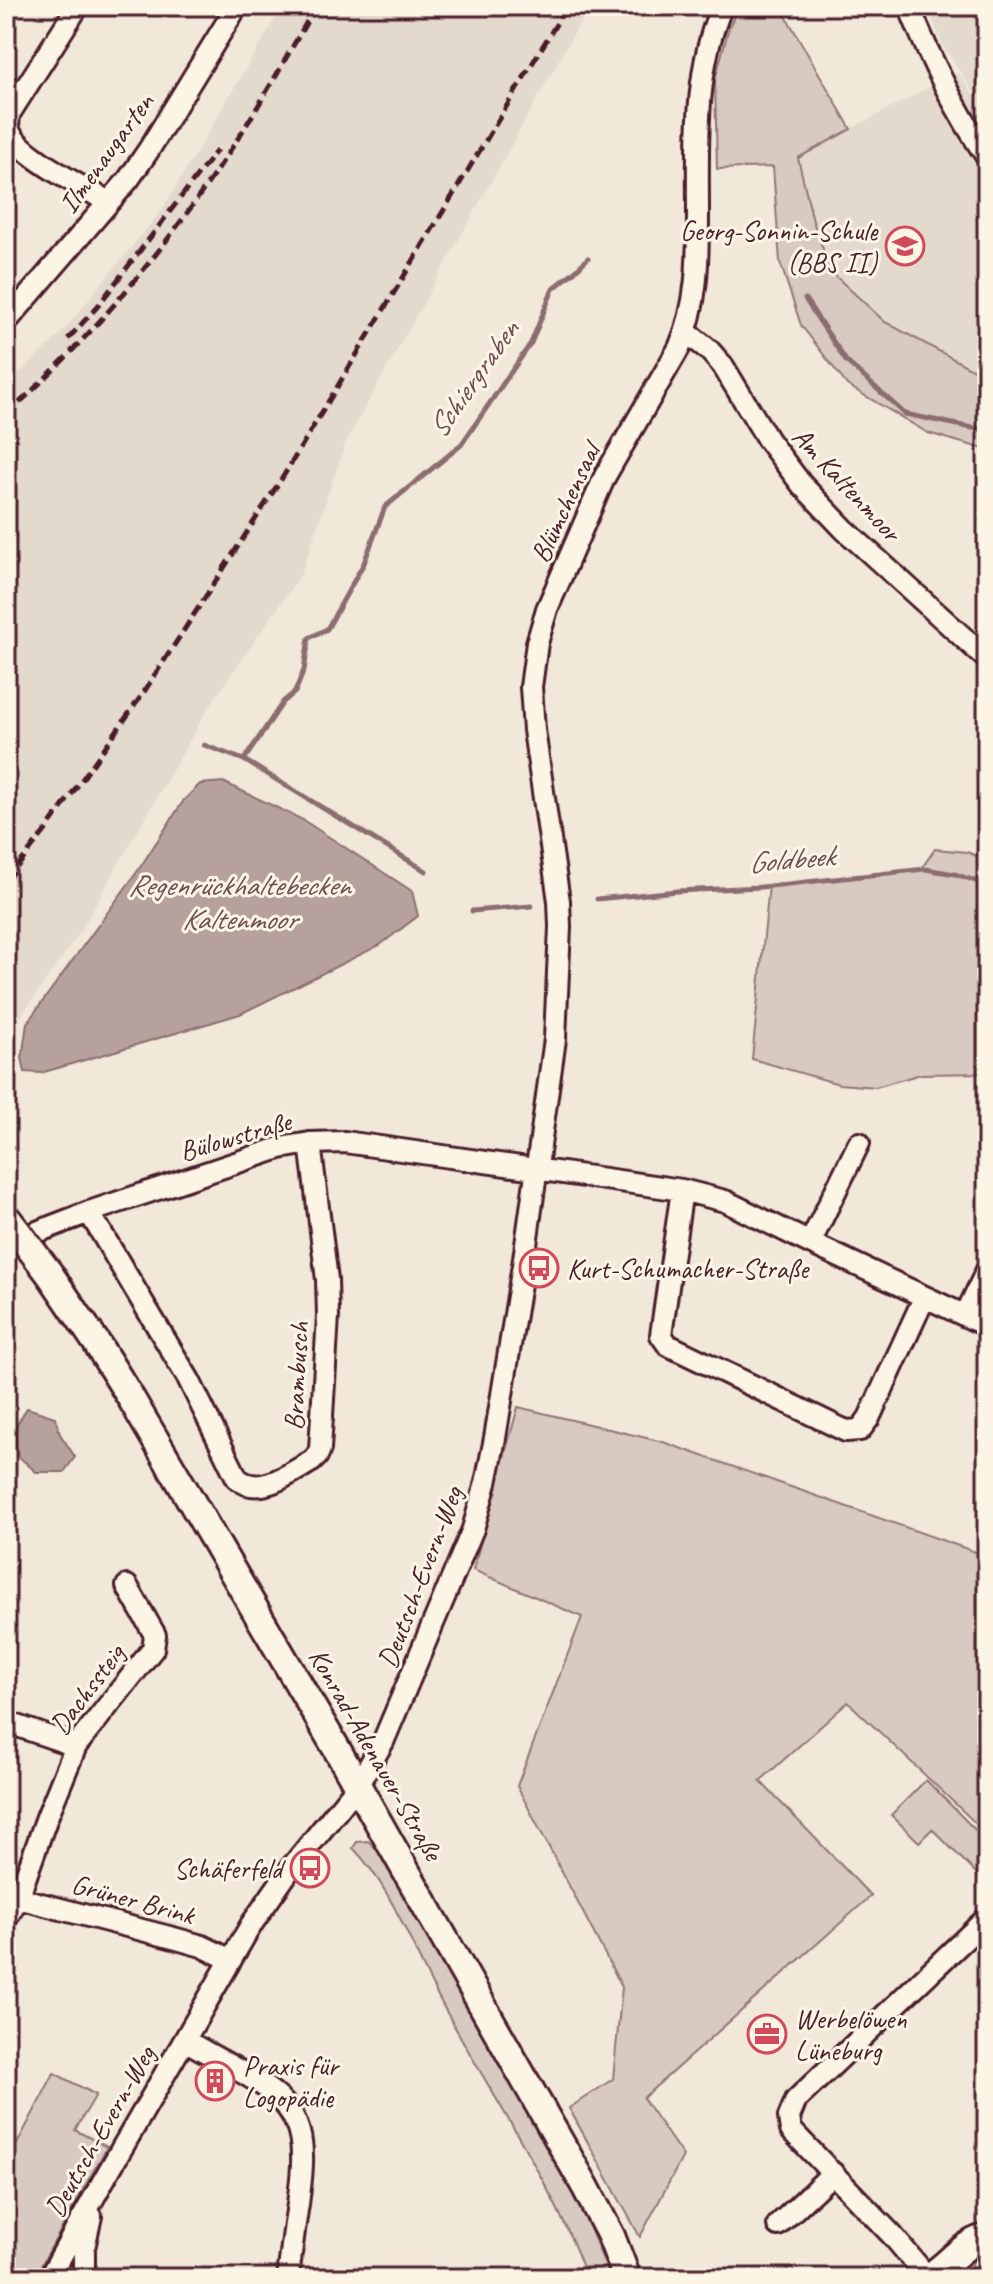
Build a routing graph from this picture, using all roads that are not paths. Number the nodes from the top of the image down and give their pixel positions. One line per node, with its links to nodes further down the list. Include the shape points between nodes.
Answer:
1 (78, 6): 6 (street, via 9,114 8,126 16,142 44,164)
2 (722, 6): 8 (street, Blümchensaal, via 702,76 698,268)
3 (909, 6): 5 (street, via 950,97)
4 (234, 7): 6 (street, Ilmenaugarten, via 148,151)
5 (987, 157)
6 (109, 202): 7 (street, Ilmenaugarten)
7 (7, 318)
8 (686, 332): 9 (street, Am Kaltenmoor, via 723,366 802,485); 10 (street, Blümchensaal, via 605,476 537,643 531,687 534,730 559,901)
9 (987, 659)
10 (555, 1039): 13 (street, Deutsch-Evern-Weg)
11 (310, 1143): 13 (street, Bülowstraße, via 345,1142); 15 (street, Bülowstraße, via 280,1148); 15 (street, Brambusch, via 327,1280 320,1449 312,1461 261,1487 244,1485 237,1478 189,1380)
12 (859, 1143): 17 (street)
13 (536, 1169): 14 (street); 26 (street, Deutsch-Evern-Weg, via 482,1498 389,1732)
14 (682, 1190): 17 (street, via 725,1201); 20 (street, via 661,1335 668,1345 846,1431 860,1430 869,1418)
15 (89, 1212): 18 (street, Bülowstraße)
16 (6, 1217): 26 (main road, Konrad-Adenauer-Straße, bridge, via 129,1395)
17 (810, 1243): 20 (street)
18 (6, 1244)
19 (987, 1270): 21 (street)
20 (924, 1298): 21 (street)
21 (965, 1316): 22 (street)
22 (987, 1326)
23 (127, 1586): 25 (street, Dachssteig, via 155,1635 153,1649)
24 (6, 1722): 25 (street)
25 (76, 1746): 27 (street, Dachssteig)
26 (358, 1785): 30 (street, Deutsch-Evern-Weg, via 275,1889); 40 (main road, Konrad-Adenauer-Straße, via 590,2194)
27 (18, 1898): 29 (street, Dachssteig); 30 (street, Grüner Brink, via 202,1946)
28 (987, 1918): 32 (street, via 796,2100 789,2117 791,2130)
29 (6, 1919)
30 (231, 1960): 31 (street, Deutsch-Evern-Weg)
31 (185, 2040): 33 (street, Deutsch-Evern-Weg); 39 (street, via 266,2087 296,2121 303,2159)
32 (833, 2173): 34 (street); 41 (street)
33 (97, 2193): 37 (street, Deutsch-Evern-Weg); 38 (street, via 84,2248)
34 (778, 2225)
35 (987, 2238): 36 (main road, via 973,2241)
36 (960, 2265): 41 (main road)
37 (49, 2278)
38 (84, 2278)
39 (288, 2278)
40 (627, 2278)
41 (928, 2278)

